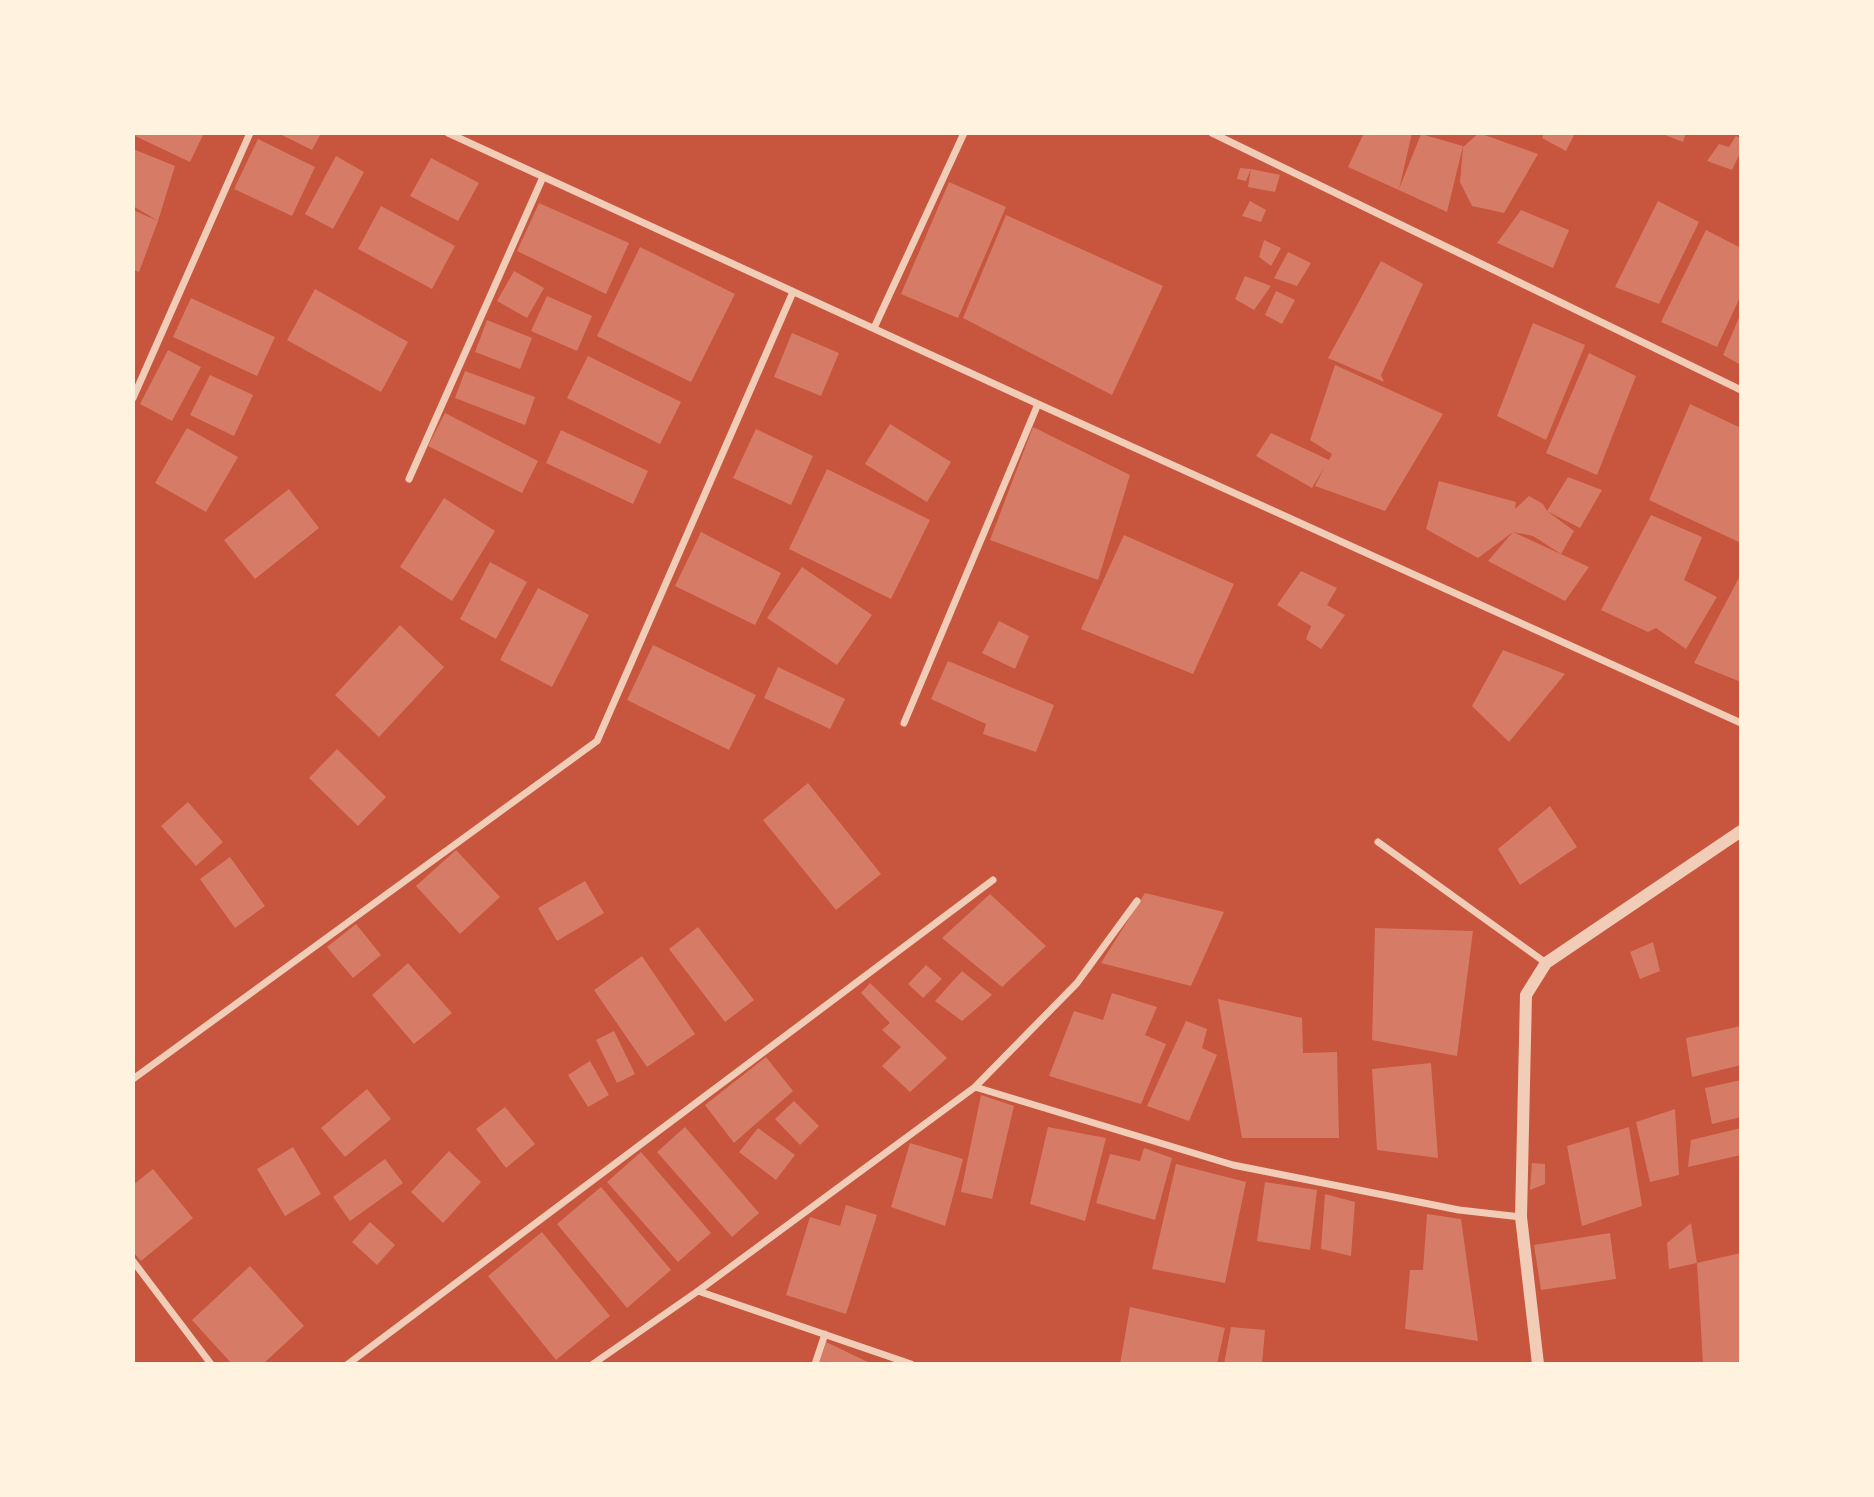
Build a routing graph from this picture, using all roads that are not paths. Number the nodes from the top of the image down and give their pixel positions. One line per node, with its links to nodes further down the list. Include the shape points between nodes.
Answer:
1 (250, 133): 9 (street)
2 (447, 133): 5 (street)
3 (964, 133): 7 (street)
4 (1212, 133): 8 (street)
5 (543, 177): 6 (street); 11 (street)
6 (793, 292): 7 (street); 19 (street, via 597,741)
7 (874, 328): 10 (street)
8 (1741, 390)
9 (133, 398)
10 (1038, 404): 12 (street); 13 (street)
11 (409, 479)
12 (904, 723)
13 (1741, 723)
14 (1741, 831): 18 (street)
15 (1378, 842): 18 (street)
16 (993, 880): 26 (street)
17 (1137, 901): 20 (street, via 1077,983)
18 (1546, 963): 21 (street, via 1526,995)
19 (133, 1079)
20 (975, 1087): 21 (street, via 1233,1165 1459,1210); 23 (street)
21 (1521, 1217): 30 (street)
22 (133, 1261): 25 (street)
23 (698, 1292): 24 (street); 27 (street)
24 (825, 1334): 28 (street); 29 (street)
25 (211, 1364)
26 (348, 1364)
27 (593, 1364)
28 (815, 1364)
29 (911, 1364)
30 (1538, 1364)

